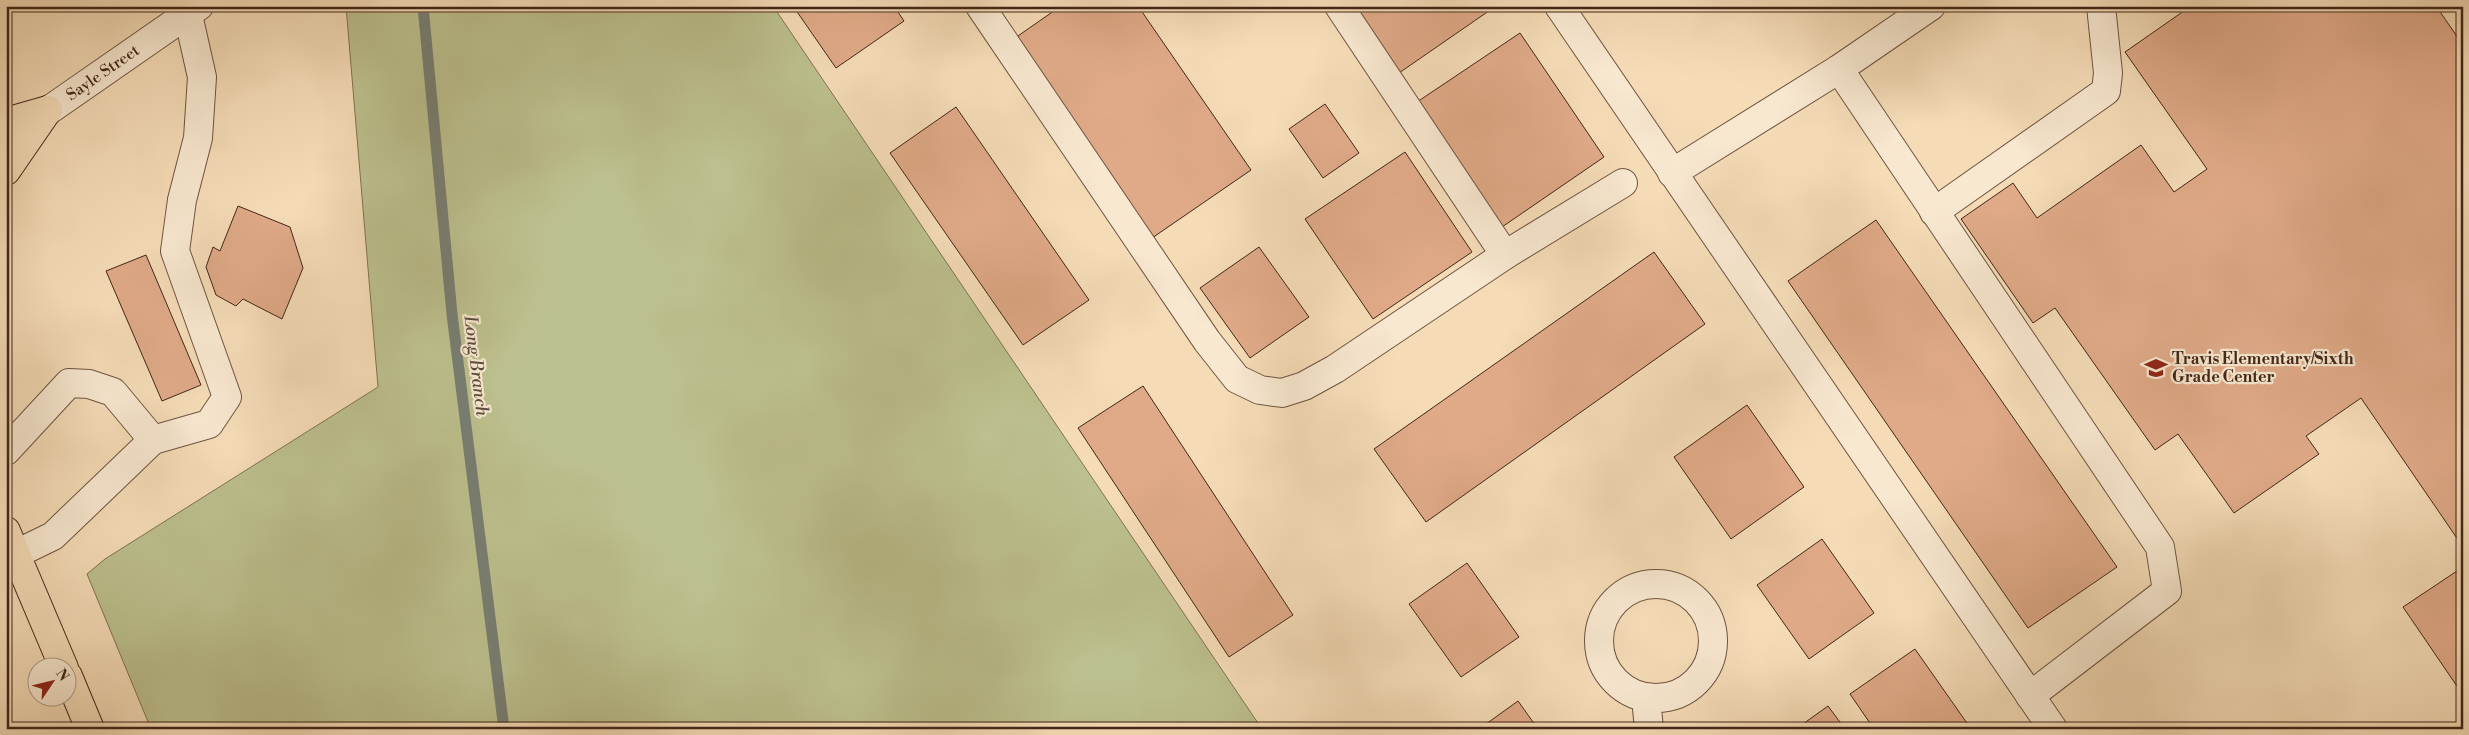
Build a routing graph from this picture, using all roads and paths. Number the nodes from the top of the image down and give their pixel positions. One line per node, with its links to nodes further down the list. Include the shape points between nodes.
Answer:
1 (1339, 6): 15 (street)
2 (1560, 6): 12 (street)
3 (1931, 6): 7 (street)
4 (2101, 6): 14 (street, via 2108,74 2106,91)
5 (982, 7): 15 (street, via 1207,342 1237,379 1260,390 1282,393 1312,382)
6 (191, 8): 8 (street, Sayle Street); 16 (street, via 202,86 198,138 182,200 175,251 226,397 209,424)
7 (1839, 69): 12 (street); 14 (street)
8 (48, 110): 9 (highway); 10 (street, Sayle Street); 11 (highway)
9 (6, 122)
10 (6, 140)
11 (6, 171)
12 (1672, 173): 20 (street)
13 (1623, 183): 15 (street)
14 (1934, 212): 20 (street, via 2160,547 2167,590)
15 (1505, 255)
16 (153, 440): 17 (street, via 113,392 89,384 69,383); 18 (street, via 53,536)
17 (6, 451)
18 (11, 543): 19 (highway)
19 (60, 658)
20 (2030, 696): 25 (street)
21 (1646, 698): 21 (street, via 1664,698 1689,688 1708,667 1713,650 1713,631 1701,606 1679,588 1660,584 1641,585 1624,593 1610,607 1601,624 1599,644 1603,662 1613,679 1628,691); 24 (street)
22 (78, 700): 23 (highway)
23 (90, 729)
24 (1648, 729)
25 (2053, 729)

